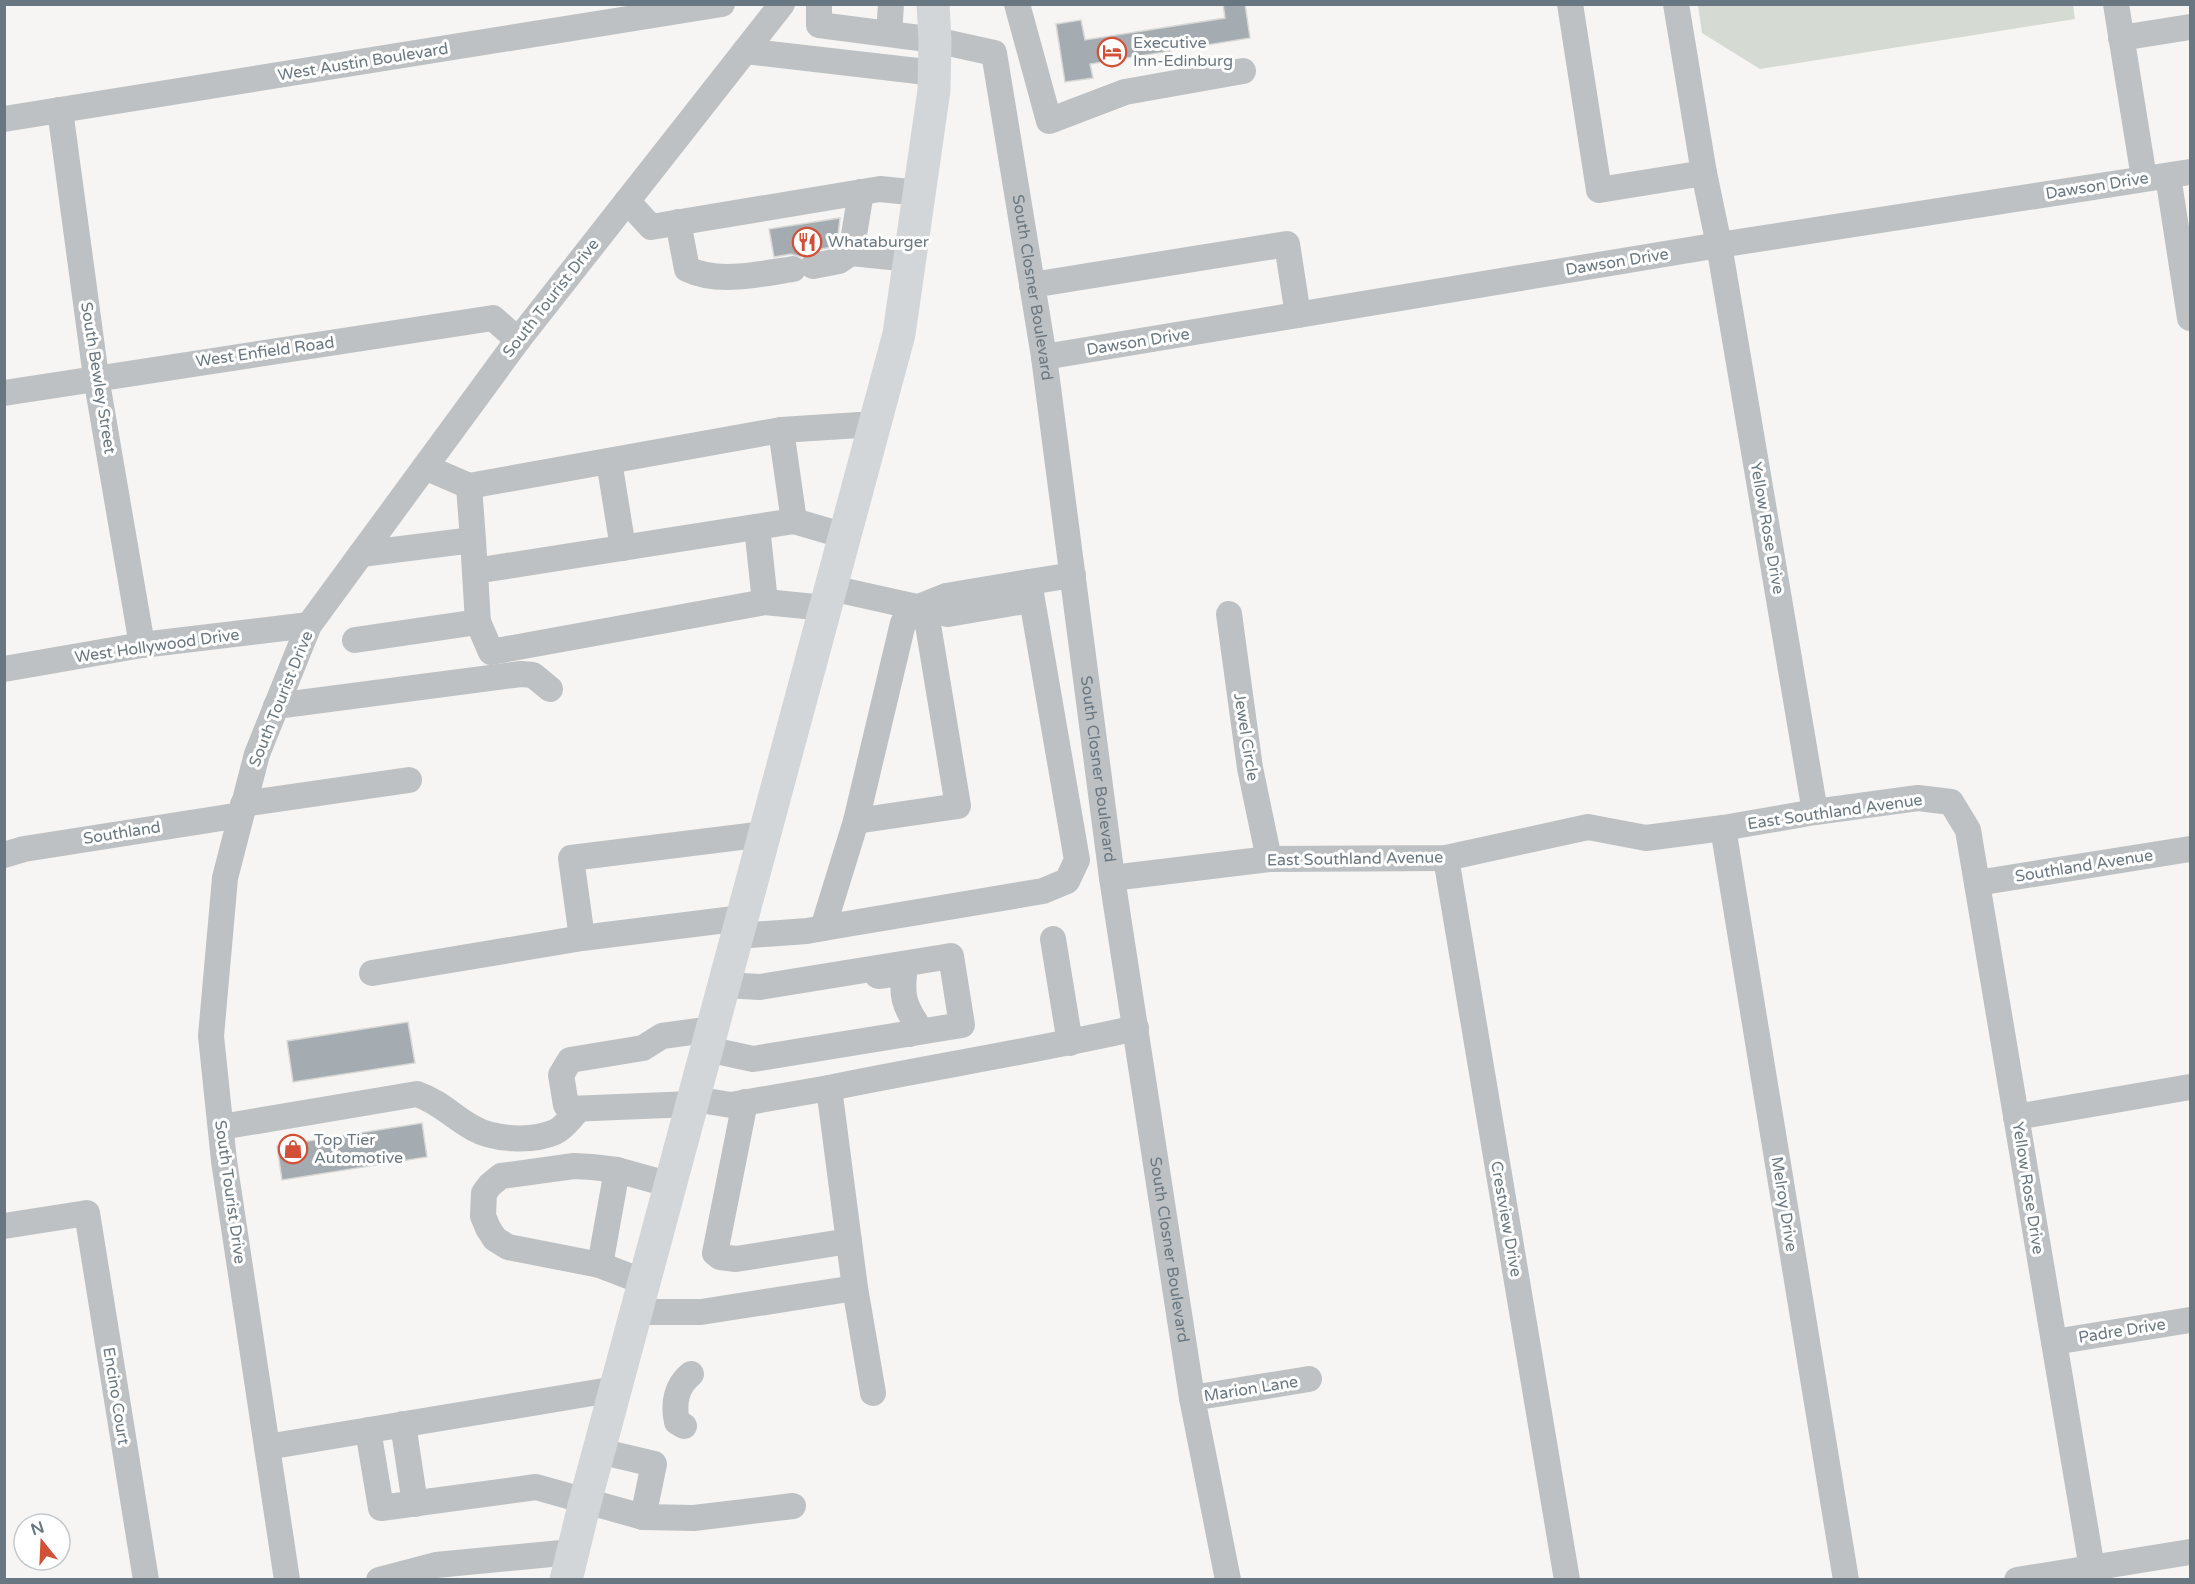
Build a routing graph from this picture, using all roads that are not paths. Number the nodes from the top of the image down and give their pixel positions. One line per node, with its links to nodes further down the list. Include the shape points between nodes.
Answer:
1 (783, 4): 14 (street, South Tourist Drive)
2 (819, 4): 11 (street, via 819,25)
3 (891, 4): 11 (street)
4 (933, 4): 13 (main road)
5 (1017, 4): 15 (street, via 1049,121 1125,92)
6 (1570, 4): 19 (street, via 1599,190)
7 (1676, 4): 19 (street, Yellow Rose Drive)
8 (2116, 4): 12 (street)
9 (709, 6): 17 (street, West Austin Boulevard)
10 (2190, 27): 12 (street)
11 (889, 34): 13 (street)
12 (2121, 38): 20 (street)
13 (935, 40): 16 (main road); 28 (street, South Closner Boulevard, via 994,53)
14 (745, 51): 16 (street); 23 (street, South Tourist Drive)
15 (1243, 71)
16 (934, 72): 22 (main road)
17 (60, 110): 18 (street, West Austin Boulevard); 33 (street, South Bewley Street)
18 (4, 119)
19 (1704, 173): 25 (street, Yellow Rose Drive)
20 (2167, 175): 25 (street, Dawson Drive); 30 (street)
21 (861, 192): 22 (street, via 880,189); 24 (street); 26 (street)
22 (919, 193): 27 (main road)
23 (627, 201): 24 (street, via 651,227); 31 (street, South Tourist Drive)
24 (678, 222): 26 (street, via 687,269 702,276 803,268 839,261)
25 (1719, 245): 29 (street, Dawson Drive); 63 (street, Yellow Rose Drive)
26 (851, 253): 27 (street)
27 (910, 259): 35 (main road, via 899,334)
28 (1032, 285): 29 (street, via 1287,244); 32 (street, South Closner Boulevard)
29 (1298, 315): 32 (street, Dawson Drive)
30 (2190, 318)
31 (518, 340): 33 (street, West Enfield Road, via 493,318); 38 (street, South Tourist Drive)
32 (1044, 357): 47 (street, South Closner Boulevard)
33 (96, 377): 34 (street, West Enfield Road); 56 (street, South Bewley Street)
34 (4, 393)
35 (874, 424): 36 (street); 42 (main road)
36 (781, 430): 37 (street); 40 (street)
37 (609, 461): 39 (street); 44 (street)
38 (425, 467): 39 (street); 45 (street, South Tourist Drive)
39 (469, 486): 43 (street)
40 (794, 521): 41 (street); 42 (street)
41 (756, 527): 44 (street); 50 (street)
42 (845, 536): 49 (main road)
43 (473, 540): 45 (street); 46 (street)
44 (623, 548): 46 (street)
45 (362, 554): 54 (street, South Tourist Drive)
46 (475, 571): 53 (street)
47 (1073, 575): 48 (street); 71 (street, South Closner Boulevard)
48 (1030, 591): 51 (street, via 948,614); 74 (street, via 1077,860 1067,881 1043,891)
49 (828, 598): 50 (street); 51 (street); 66 (main road)
50 (765, 602): 53 (street, via 491,652)
51 (916, 608): 64 (street, via 903,623); 64 (street, via 928,626 958,806)
52 (1229, 614): 70 (street, Jewel Circle, via 1250,768)
53 (478, 622): 55 (street)
54 (309, 626): 56 (street, West Hollywood Drive); 59 (street, South Tourist Drive)
55 (355, 640)
56 (142, 645): 57 (street, West Hollywood Drive)
57 (4, 669)
58 (550, 688): 59 (street, via 532,675 521,674)
59 (276, 706): 62 (street, South Tourist Drive, via 256,754)
60 (409, 780): 62 (street, Southland)
61 (1951, 802): 63 (street, East Southland Avenue, via 1918,798); 72 (street, Yellow Rose Drive, via 1968,830)
62 (242, 809): 68 (street, Southland); 92 (street, South Tourist Drive, via 225,879 211,1036)
63 (1815, 812): 65 (street, East Southland Avenue)
64 (856, 821): 74 (street)
65 (1722, 828): 69 (street, East Southland Avenue, via 1646,838 1588,827); 124 (street, Melroy Drive)
66 (765, 834): 73 (main road); 75 (street, via 571,858)
67 (2190, 849): 72 (street, Southland Avenue)
68 (4, 855)
69 (1446, 858): 70 (street, East Southland Avenue); 123 (street, Crestview Drive)
70 (1269, 859): 71 (street, East Southland Avenue)
71 (1112, 878): 82 (street, South Closner Boulevard)
72 (1977, 883): 91 (street, Yellow Rose Drive)
73 (740, 927): 74 (street); 75 (street); 79 (main road)
74 (823, 928)
75 (582, 938): 77 (street)
76 (1053, 939): 84 (street)
77 (372, 973)
78 (793, 982): 79 (street, via 760,987); 80 (street, via 951,957); 81 (street, via 819,986 904,975 902,994)
79 (724, 985): 83 (main road)
80 (962, 1026): 81 (street); 85 (street)
81 (912, 1027): 83 (street, via 753,1059)
82 (1136, 1028): 84 (street); 106 (street, South Closner Boulevard)
83 (710, 1039): 88 (main road); 90 (street, via 662,1036 643,1048 570,1060 561,1075 566,1105)
84 (1070, 1043): 85 (street)
85 (966, 1061): 87 (street)
86 (2190, 1087): 91 (street)
87 (829, 1088): 89 (street); 96 (street)
88 (693, 1102): 89 (street); 90 (street); 94 (main road)
89 (745, 1102): 96 (street, via 715,1253 736,1259)
90 (579, 1109): 92 (street, via 557,1131 528,1138 487,1135 433,1099 417,1094)
91 (2016, 1117): 101 (street, Yellow Rose Drive)
92 (221, 1127): 110 (street, South Tourist Drive)
93 (617, 1170): 94 (street); 97 (street); 97 (street, via 574,1166 512,1173 501,1176 484,1193 483,1216 495,1239 508,1247)
94 (671, 1185): 99 (main road)
95 (4, 1226): 119 (street, Encino Court, via 87,1213)
96 (849, 1241): 98 (street)
97 (600, 1265): 99 (street)
98 (855, 1288): 99 (street, via 701,1312); 105 (street)
99 (640, 1297): 104 (main road)
100 (2190, 1320): 101 (street, Padre Drive)
101 (2054, 1341): 118 (street, Yellow Rose Drive)
102 (691, 1374): 108 (street, via 680,1382 674,1410 676,1422)
103 (1309, 1379): 106 (street, Marion Lane)
104 (616, 1389): 107 (street); 111 (main road)
105 (873, 1393)
106 (1192, 1398): 122 (street, South Closner Boulevard)
107 (402, 1424): 109 (street); 113 (street)
108 (684, 1426)
109 (368, 1430): 110 (street); 113 (street, via 381,1508)
110 (267, 1447): 120 (street, South Tourist Drive)
111 (599, 1451): 112 (main road); 115 (street, via 654,1464)
112 (585, 1502): 113 (street, via 536,1487); 115 (street); 117 (main road)
113 (414, 1504)
114 (793, 1506): 115 (street, via 694,1518)
115 (643, 1517)
116 (2190, 1552): 118 (street)
117 (569, 1566): 121 (street, via 436,1565)
118 (2093, 1574): 125 (street)
119 (146, 1580)
120 (287, 1580)
121 (379, 1580)
122 (1228, 1580)
123 (1567, 1580)
124 (1846, 1580)
125 (2017, 1580)

